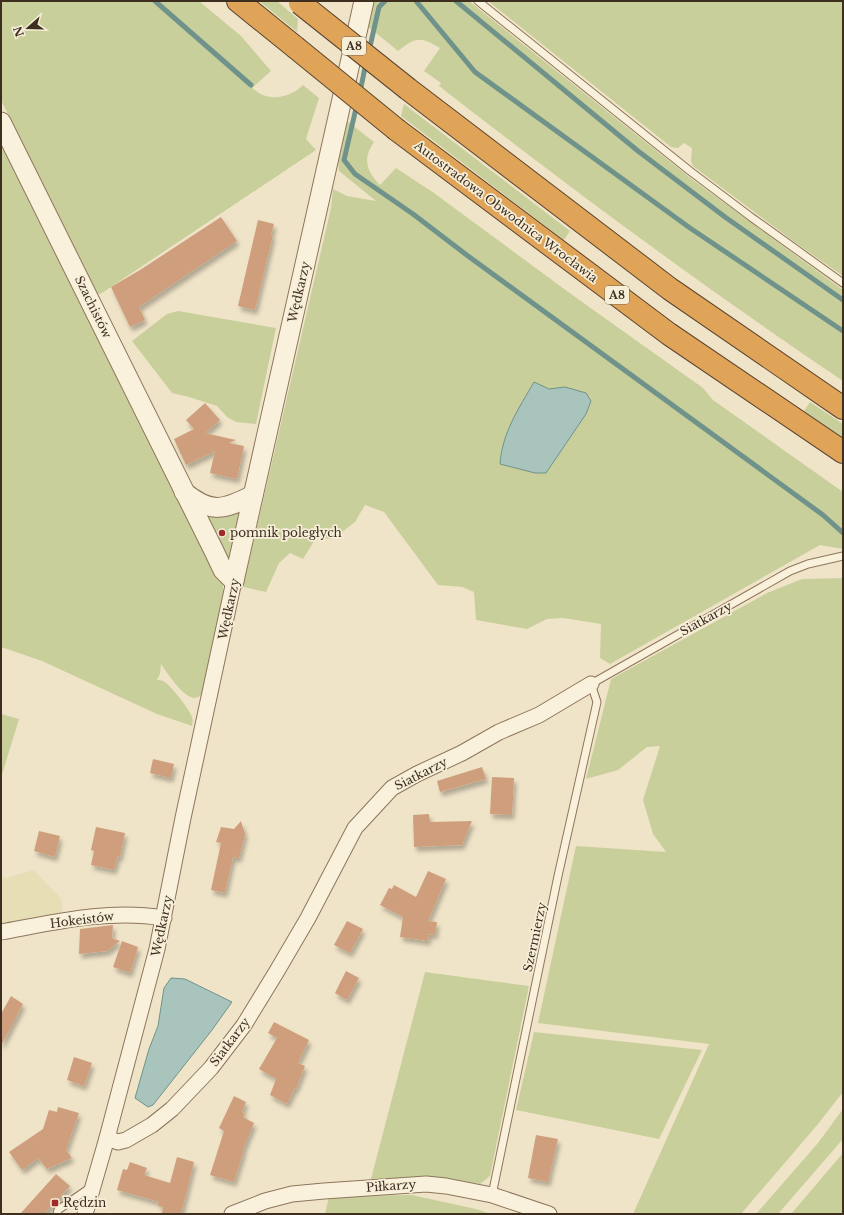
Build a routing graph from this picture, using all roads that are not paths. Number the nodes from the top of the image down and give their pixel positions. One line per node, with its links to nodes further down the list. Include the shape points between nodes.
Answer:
1 (238, 1): 8 (highway, Autostradowa Obwodnica Wrocławia / A8, bridge, via 397,130 668,334)
2 (364, 1): 10 (street, Wędkarzy)
3 (478, 1): 6 (lane, via 690,171)
4 (299, 2): 7 (highway, A8, bridge, via 408,89 670,289)
5 (1, 122): 9 (street, Szachistów)
6 (843, 283)
7 (843, 408)
8 (843, 452)
9 (184, 492): 10 (street, Szachistów, via 202,504 215,508 228,506); 12 (street, Szachistów, via 224,570)
10 (253, 495): 12 (street, Wędkarzy)
11 (843, 556): 13 (lane, Siatkarzy, via 790,571)
12 (234, 582): 14 (street, Wędkarzy)
13 (591, 684): 16 (street, Siatkarzy, via 539,715 499,732 392,788 355,828 278,971 244,1025 211,1068 172,1109 152,1125 126,1140 118,1142); 18 (lane, Szermierzy, via 597,702)
14 (164, 918): 15 (street, Hokeistów, via 104,915); 16 (street, Wędkarzy)
15 (1, 932)
16 (107, 1138): 17 (street, Wędkarzy)
17 (94, 1184): 19 (lane, via 58,1210); 20 (street, Wędkarzy)
18 (492, 1195): 21 (street, Piłkarzy, via 446,1186 400,1185 292,1194); 22 (street, Piłkarzy)
19 (57, 1214)
20 (85, 1214)
21 (232, 1214)
22 (549, 1214)

